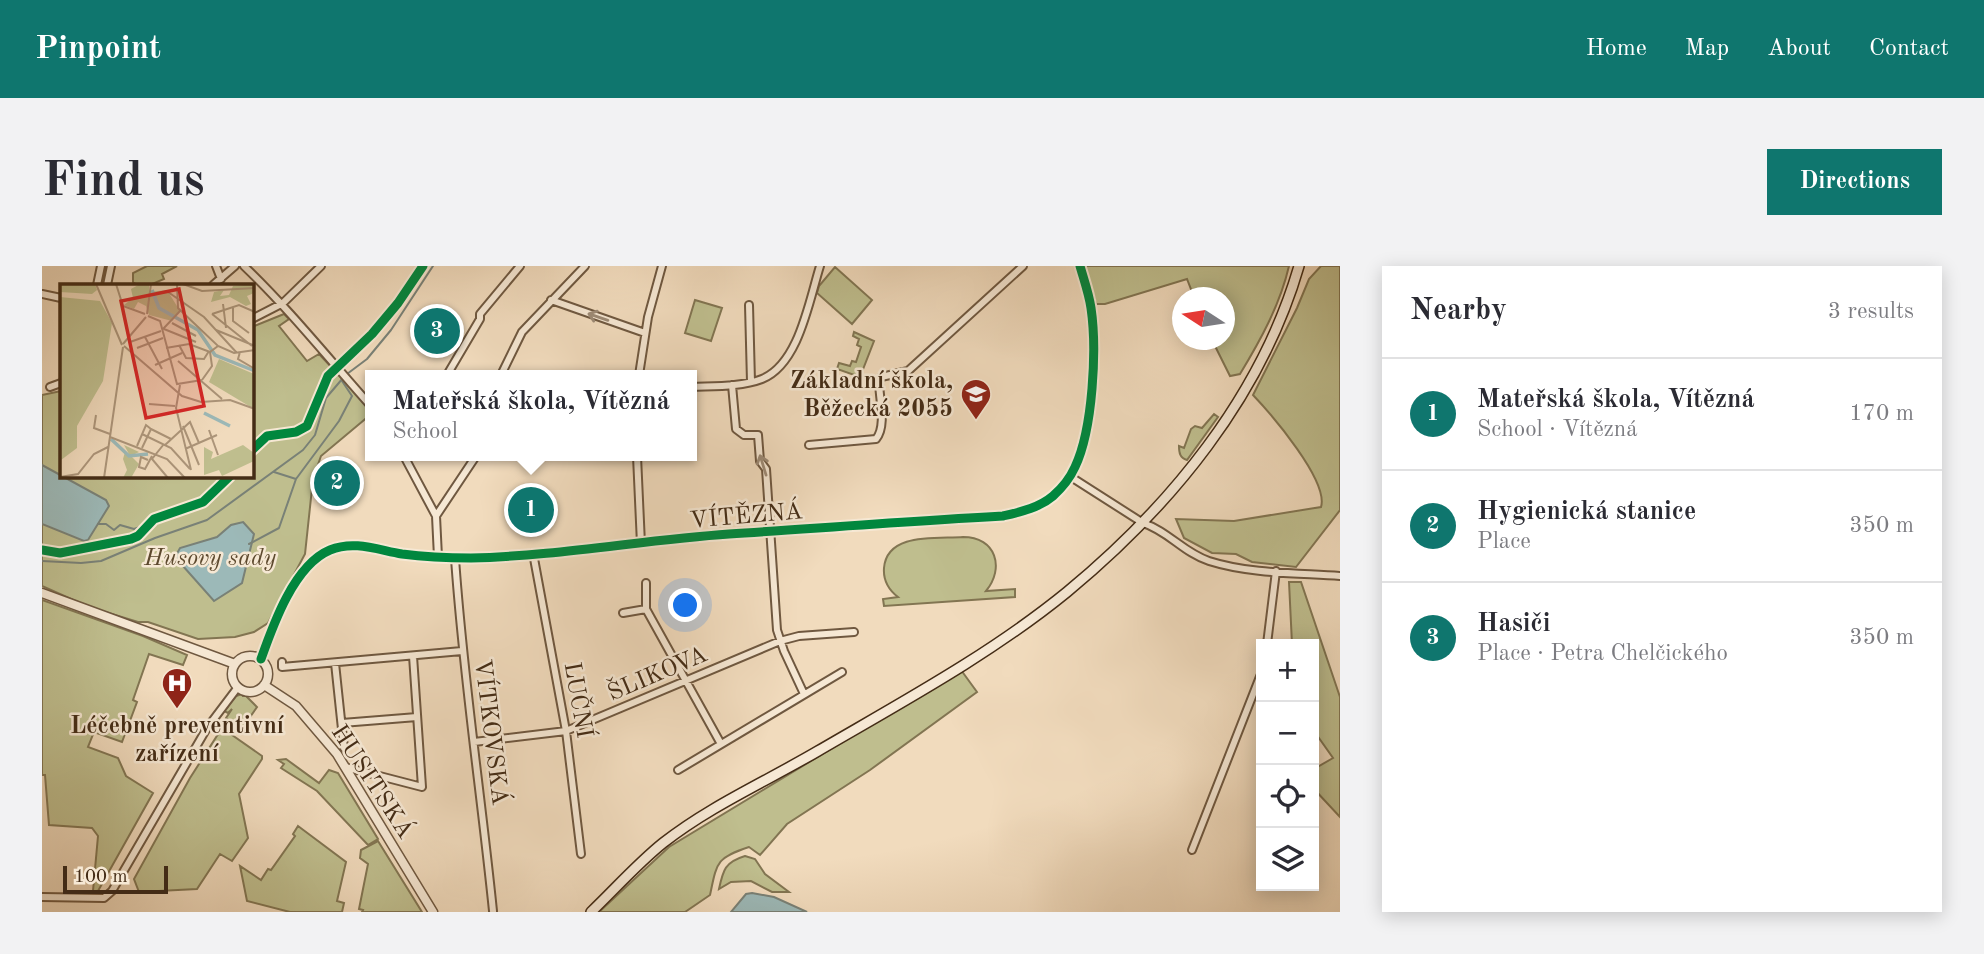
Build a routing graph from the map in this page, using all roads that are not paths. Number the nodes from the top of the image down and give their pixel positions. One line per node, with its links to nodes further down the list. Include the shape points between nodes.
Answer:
1 (101, 266): 15 (street)
2 (111, 266): 16 (street)
3 (216, 266): 14 (street)
4 (235, 266): 14 (street)
5 (244, 266): 21 (street)
6 (321, 266): 21 (street)
7 (520, 266): 25 (street, via 482,311)
8 (585, 266): 20 (street)
9 (662, 266): 24 (street)
10 (820, 266): 28 (street, via 790,355 773,373)
11 (1023, 266): 34 (street, via 908,371 881,377 882,427 876,439)
12 (1080, 266): 38 (street, VÍTĚZNÁ, via 1094,341 1084,439)
13 (1298, 266): 40 (main road, via 1278,324 1242,396 1186,474)
14 (221, 279): 17 (street)
15 (97, 284)
16 (107, 284)
17 (214, 284)
18 (42, 294): 19 (street)
19 (60, 298)
20 (551, 300): 24 (street, one-way to 20); 26 (street, via 522,332)
21 (283, 303): 23 (street); 33 (street)
22 (749, 305): 28 (street)
23 (254, 319)
24 (645, 333): 27 (street)
25 (450, 370)
26 (503, 370)
27 (640, 370)
28 (751, 382): 30 (street)
29 (60, 383): 31 (street)
30 (732, 385): 32 (street); 41 (street, one-way to 30, via 766,469 760,461 758,435 742,435 736,429)
31 (50, 387)
32 (697, 387)
33 (365, 399)
34 (810, 445)
35 (407, 461): 39 (street)
36 (473, 461): 39 (street)
37 (637, 461): 42 (street)
38 (1071, 477): 40 (street); 41 (street, VÍTĚZNÁ, via 1045,502 1003,516)
39 (436, 516): 44 (street)
40 (1143, 523): 46 (street, via 1209,561); 80 (main road, via 1065,594 977,656 663,843)
41 (770, 532): 42 (street, VÍTĚZNÁ); 54 (street)
42 (642, 544): 43 (street, VÍTĚZNÁ)
43 (533, 553): 45 (street, VÍTĚZNÁ); 69 (street, LUČNÍ)
44 (438, 557): 45 (street, VÍTĚZNÁ); 57 (street, VÍTĚZNÁ, via 360,546 326,551 297,580)
45 (455, 558): 55 (street, VÍTKOVSKÁ)
46 (1276, 571): 47 (street); 53 (street)
47 (1340, 576)
48 (646, 583): 50 (street)
49 (42, 593): 60 (street)
50 (646, 609): 51 (street); 62 (street)
51 (623, 612)
52 (854, 632): 54 (street, ŠLIKOVA)
53 (1268, 639)
54 (780, 641): 62 (street, ŠLIKOVA); 66 (street)
55 (462, 651): 56 (street); 70 (street, VÍTKOVSKÁ)
56 (413, 656): 59 (street); 67 (street)
57 (261, 659): 60 (street, via 248,656); 63 (street, via 268,671)
58 (282, 662): 59 (street, via 282,667)
59 (335, 663): 68 (street)
60 (234, 664): 64 (street, via 232,676)
61 (842, 672): 66 (street)
62 (685, 682): 69 (street, ŠLIKOVA); 71 (street)
63 (264, 685): 64 (street, via 250,692); 73 (street, HUSITSKÁ, via 296,706)
64 (238, 687): 77 (street, via 207,728 112,891 104,898)
65 (1256, 687): 75 (street)
66 (804, 694): 71 (street)
67 (418, 717): 68 (street); 73 (street, via 422,787)
68 (342, 723): 72 (street)
69 (566, 731): 70 (street, ŠLIKOVA); 76 (street, LUČNÍ)
70 (474, 742): 78 (street, VÍTKOVSKÁ)
71 (721, 744): 74 (street)
72 (344, 748)
73 (345, 767): 79 (street, HUSITSKÁ)
74 (678, 770)
75 (1192, 850)
76 (581, 854)
77 (42, 897)
78 (493, 911)
79 (433, 912)
80 (591, 912)

